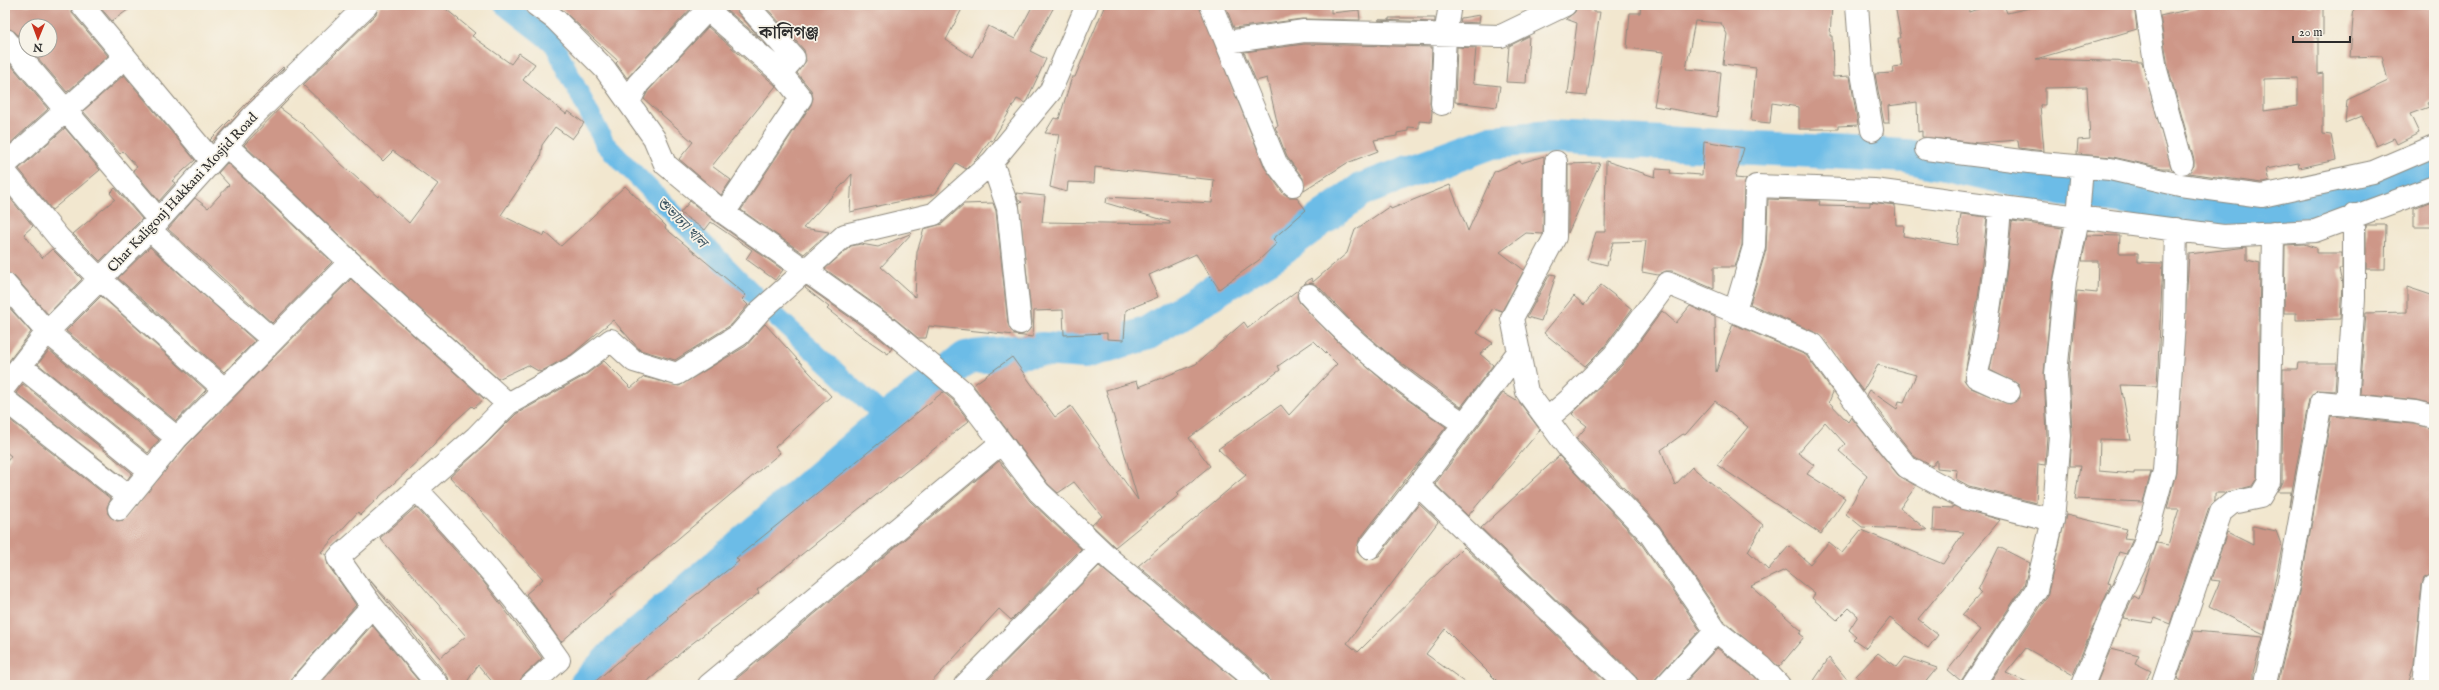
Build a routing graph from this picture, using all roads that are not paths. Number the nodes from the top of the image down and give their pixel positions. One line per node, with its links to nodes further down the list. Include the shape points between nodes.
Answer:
1 (82, 5): 14 (street)
2 (367, 5): 22 (street, Char Kaligonj Hakkani Mosjid Road)
3 (536, 5): 16 (street, via 555,19 605,69)
4 (747, 5): 15 (street, via 794,58)
5 (1087, 5): 23 (street, via 1050,92)
6 (1211, 5): 13 (street)
7 (1450, 5): 11 (street)
8 (1565, 5): 11 (street, via 1501,36)
9 (1857, 5): 19 (street, via 1862,73)
10 (2146, 5): 25 (street, via 2156,70)
11 (1445, 35): 13 (street, via 1304,31); 17 (street)
12 (6, 40): 18 (street)
13 (1227, 42): 29 (street, via 1276,163)
14 (125, 58): 18 (street); 22 (street, via 162,99)
15 (781, 73): 16 (street, via 710,12 705,12 638,84); 32 (street, via 801,98)
16 (629, 102): 32 (street, via 654,138 665,164)
17 (1442, 104)
18 (66, 110): 26 (street); 35 (street)
19 (1872, 130)
20 (2434, 146): 27 (street, via 2373,172 2262,196 2180,185 2110,169)
21 (1926, 149): 27 (street)
22 (218, 152): 35 (street, Char Kaligonj Hakkani Mosjid Road); 38 (street)
23 (992, 162): 39 (street, via 934,214 845,235); 44 (street, via 1008,208)
24 (1556, 162): 47 (street, via 1555,237 1512,318)
25 (2182, 163)
26 (5, 165)
27 (2082, 171): 33 (street)
28 (5, 172): 40 (street, via 59,238)
29 (1293, 185)
30 (2434, 187): 34 (street)
31 (2000, 207): 33 (street); 43 (street, via 1874,190 1756,186 1754,247); 51 (street, via 1996,277 1989,325 1976,377)
32 (724, 213): 39 (street)
33 (2078, 213): 36 (street); 63 (street, via 2064,282 2056,374 2060,436)
34 (2354, 215): 37 (street, via 2315,230); 54 (street, via 2354,298)
35 (154, 224): 40 (street, Char Kaligonj Hakkani Mosjid Road); 46 (street, via 220,294)
36 (2176, 229): 37 (street, via 2223,236); 80 (street, via 2174,322 2164,471 2144,545 2113,610)
37 (2273, 233): 81 (street, via 2269,482 2260,497 2232,502 2221,512)
38 (350, 262): 46 (street); 53 (street)
39 (805, 270): 53 (street, via 760,311 739,335 677,374 634,361 611,340 578,365); 59 (street, via 887,328 962,391)
40 (100, 279): 45 (street, Char Kaligonj Hakkani Mosjid Road); 50 (street)
41 (5, 284): 45 (street)
42 (1309, 295): 57 (street, via 1325,313 1416,392)
43 (1735, 311): 56 (street, via 1667,282 1614,355); 63 (street, via 1814,345 1907,467 1964,498)
44 (1020, 323)
45 (47, 332): 48 (street, Char Kaligonj Hakkani Mosjid Road); 58 (street)
46 (273, 340): 50 (street)
47 (1519, 352): 56 (street, via 1527,392); 57 (street)
48 (21, 366): 49 (street, Char Kaligonj Hakkani Mosjid Road); 60 (street)
49 (5, 386)
50 (224, 389): 58 (street)
51 (2009, 392)
52 (5, 400): 60 (street, via 124,503)
53 (508, 404): 62 (street, via 476,437)
54 (2347, 405): 55 (street, via 2415,412); 70 (street, via 2321,402 2288,586)
55 (2434, 417)
56 (1547, 419): 68 (street, via 1569,449 1650,534)
57 (1464, 424): 61 (street)
58 (177, 438): 60 (street)
59 (1001, 443): 65 (street, via 1039,492); 73 (street)
60 (150, 471)
61 (1418, 484): 64 (street); 76 (street)
62 (416, 489): 67 (street, via 338,558); 72 (street, via 472,550 536,627 559,660)
63 (2053, 520): 79 (street, via 2036,590)
64 (1369, 548)
65 (1099, 549): 74 (street); 75 (street)
66 (2434, 586): 82 (street)
67 (372, 606): 69 (street); 71 (street)
68 (1716, 630): 77 (street); 78 (street)
69 (435, 684)
70 (2266, 684)
71 (302, 685)
72 (531, 685)
73 (709, 685)
74 (965, 685)
75 (1259, 685)
76 (1628, 685)
77 (1666, 685)
78 (1780, 685)
79 (1973, 685)
80 (2083, 685)
81 (2162, 685)
82 (2424, 685)

